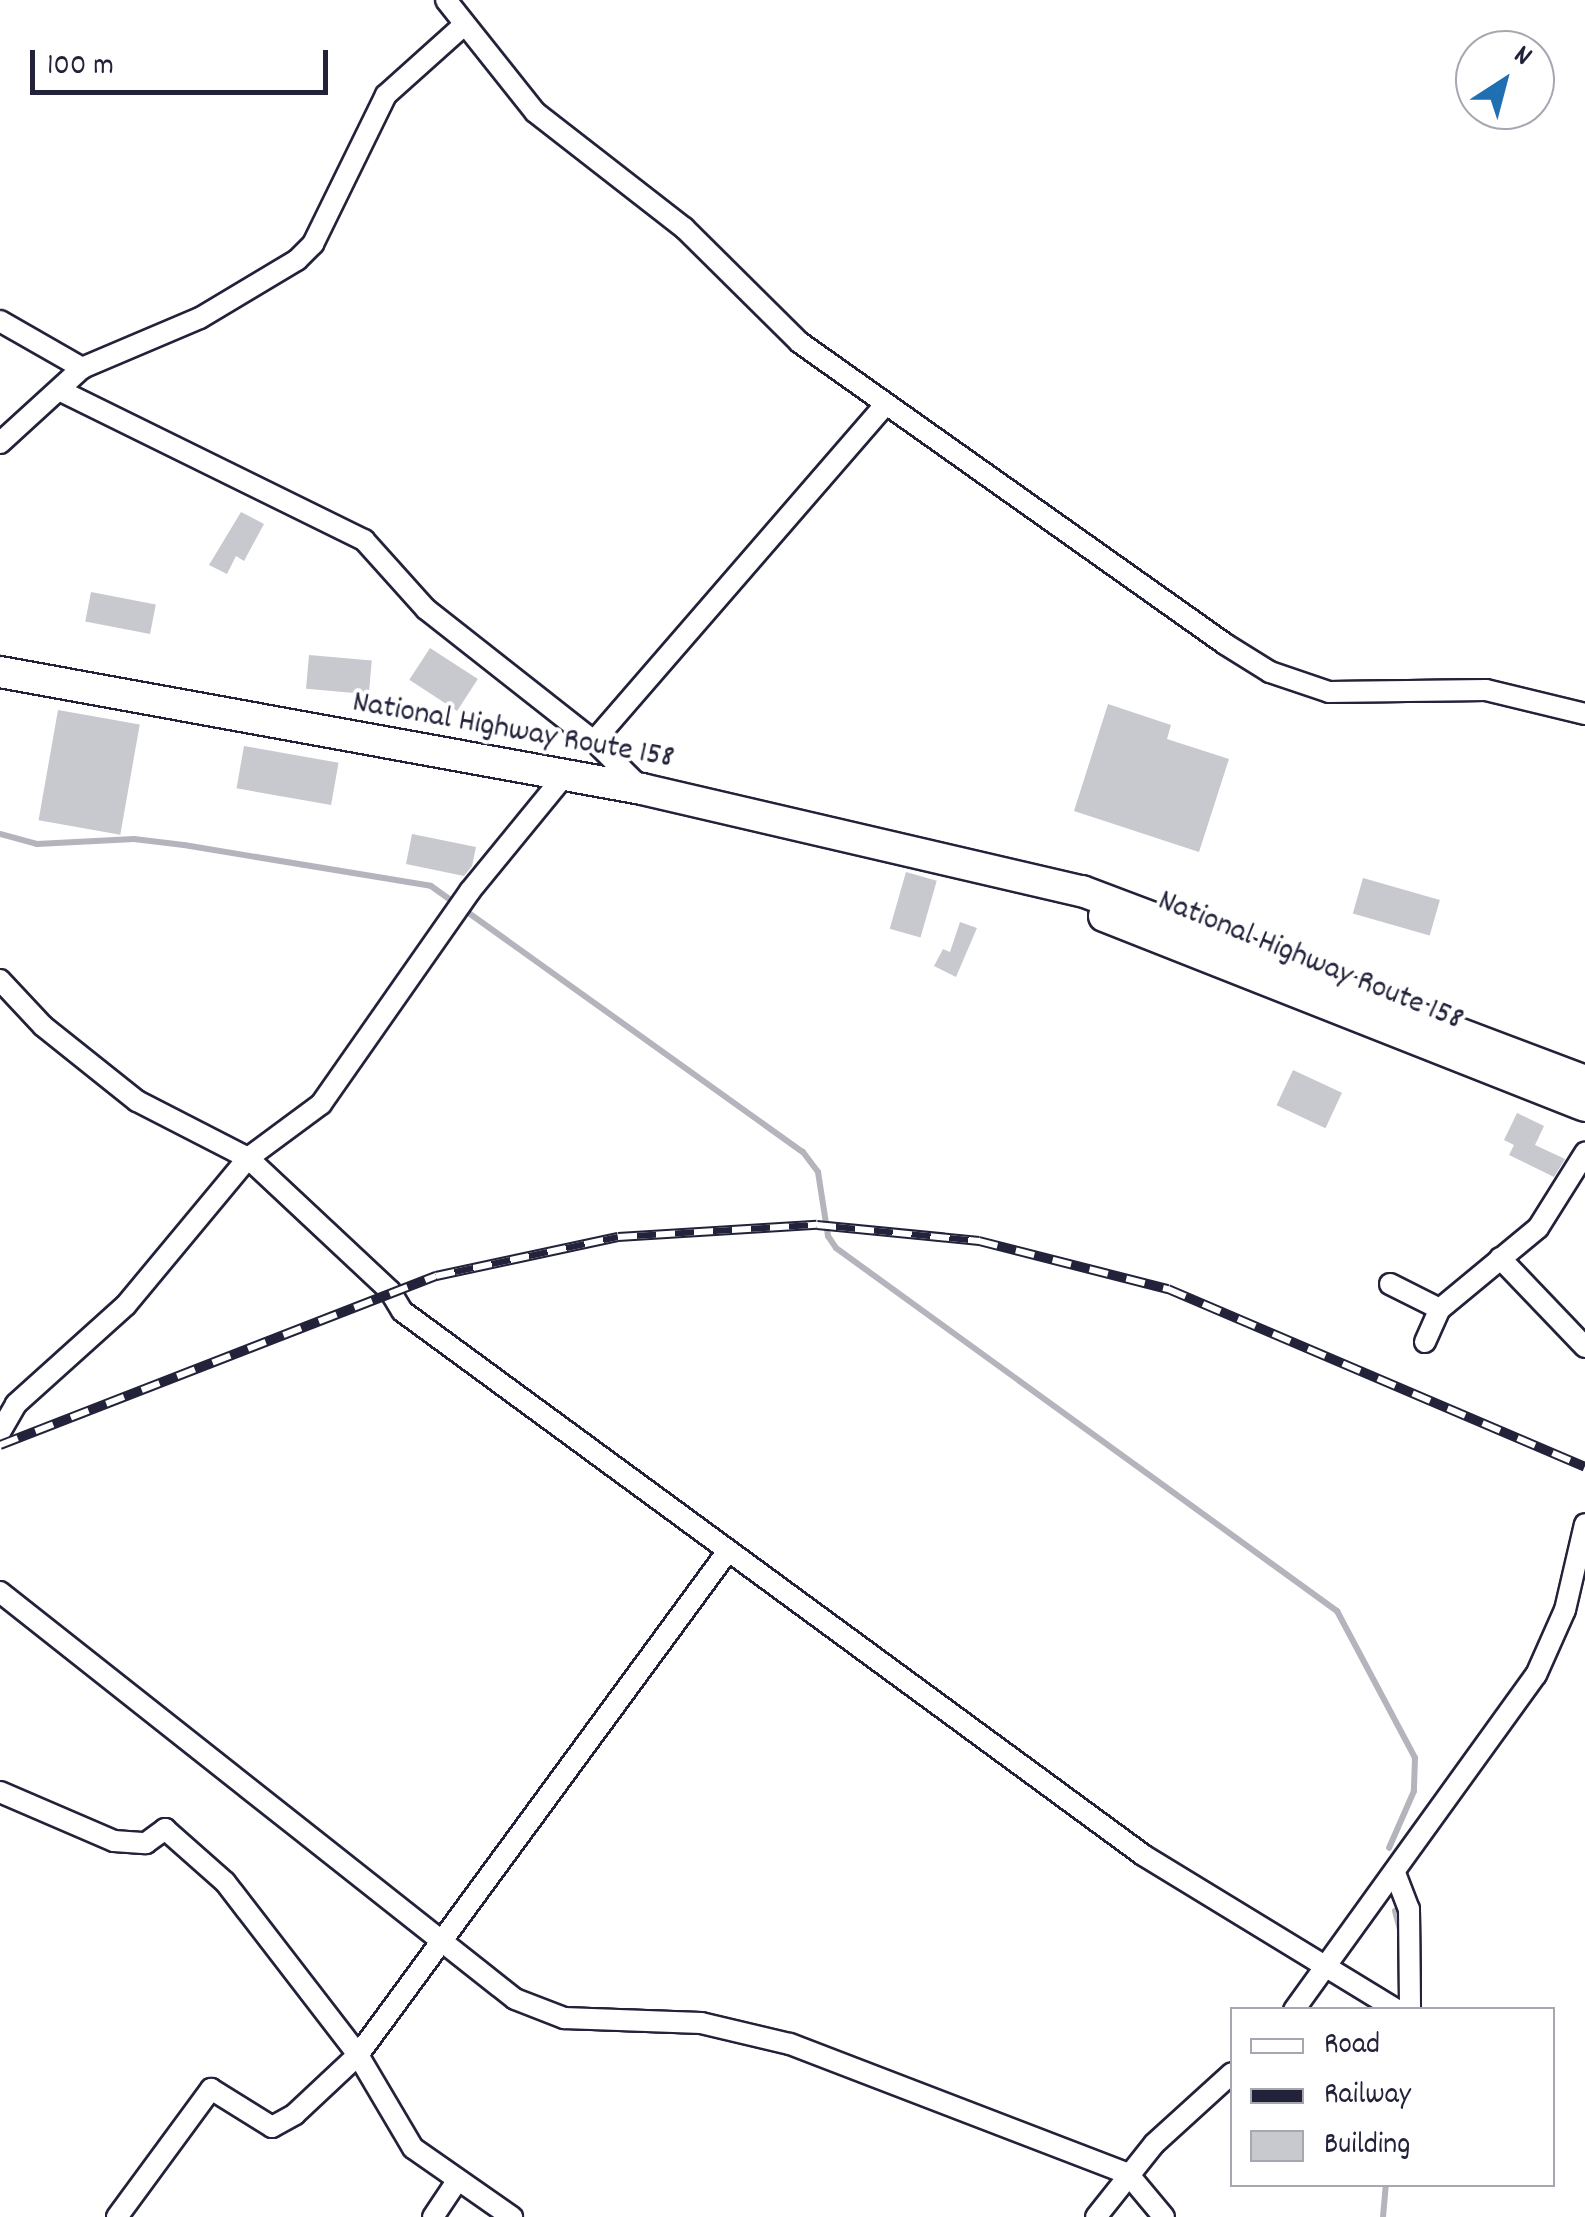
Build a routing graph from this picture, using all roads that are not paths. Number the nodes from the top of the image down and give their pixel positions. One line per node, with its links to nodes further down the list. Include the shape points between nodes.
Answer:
1 (458, 10): 3 (street, via 386,95 313,244 297,260 200,318); 5 (street, via 535,112 684,228 799,342)
2 (0, 321): 3 (street)
3 (82, 368): 4 (street)
4 (61, 391): 6 (street); 9 (street, via 156,444 364,540 426,608)
5 (884, 406): 8 (street, via 1270,672 1329,692 1486,690); 9 (street)
6 (0, 443)
7 (0, 672): 10 (highway, National Highway Route 158)
8 (1585, 714)
9 (594, 741): 11 (street)
10 (565, 775): 11 (highway, National Highway Route 158); 17 (street, via 461,904 322,1104)
11 (642, 790): 12 (highway, National Highway Route 158)
12 (1011, 874): 14 (highway, National Highway Route 158, via 1158,915); 15 (highway, National Highway Route 158, via 1386,1032)
13 (0, 980): 17 (street, via 44,1026 138,1101)
14 (1585, 1080)
15 (1585, 1106)
16 (1585, 1153): 18 (street, via 1538,1228)
17 (248, 1158): 23 (street, via 126,1305 16,1404); 25 (street, via 390,1291 402,1311)
18 (1500, 1258): 20 (street); 22 (street)
19 (1390, 1284): 20 (street)
20 (1440, 1309): 21 (street)
21 (1426, 1342)
22 (1585, 1347)
23 (0, 1432)
24 (1585, 1524): 28 (street, via 1565,1610 1536,1675)
25 (728, 1552): 29 (street); 30 (street, via 1143,1855)
26 (0, 1592): 29 (street)
27 (0, 1792): 34 (street, via 114,1842 146,1842 165,1830 225,1882)
28 (1395, 1873): 30 (street); 33 (street, via 1409,1909)
29 (440, 1942): 34 (street); 36 (street, via 516,2000 564,2018 702,2023 790,2044)
30 (1326, 1969): 31 (street); 32 (street)
31 (1296, 2007)
32 (1392, 2007)
33 (1410, 2007)
34 (358, 2055): 37 (street, via 413,2148); 38 (street, via 296,2114 272,2127 210,2089)
35 (1230, 2075): 36 (street)
36 (1128, 2174): 41 (street); 42 (street)
37 (457, 2181): 39 (street); 40 (street)
38 (116, 2217)
39 (433, 2217)
40 (512, 2217)
41 (1096, 2217)
42 (1164, 2217)

